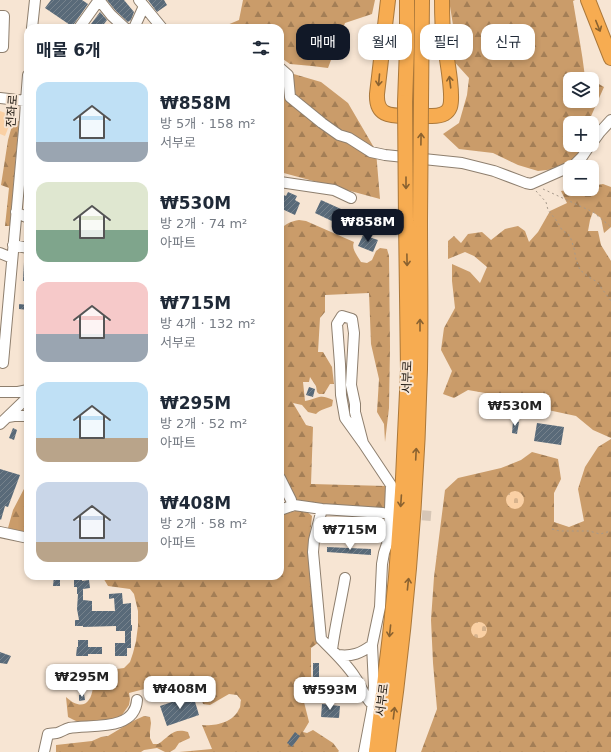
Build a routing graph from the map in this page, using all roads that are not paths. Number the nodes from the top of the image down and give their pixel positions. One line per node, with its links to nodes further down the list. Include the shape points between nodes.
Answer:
1 (35, 0): 12 (street)
2 (99, 0): 13 (street); 14 (street)
3 (388, 0): 8 (highway, one-way to 8, via 378,104 381,111 389,115 432,116 444,114 451,103)
4 (399, 0): 17 (highway)
5 (407, 0): 18 (highway, 서부로)
6 (422, 0): 19 (highway, 서부로)
7 (430, 0): 20 (highway)
8 (442, 0)
9 (588, 0): 22 (highway, one-way to 22)
10 (141, 3): 15 (street); 16 (street)
11 (0, 16): 21 (street, via 4,16)
12 (32, 24)
13 (82, 24)
14 (121, 24)
15 (135, 24)
16 (159, 24)
17 (402, 24)
18 (407, 24)
19 (422, 24)
20 (427, 24)
21 (0, 47)
22 (610, 55)
23 (406, 60): 36 (highway, 서부로, one-way to 36, bridge, via 405,102)
24 (422, 60): 36 (highway, 서부로, one-way to 24, bridge)
25 (284, 72): 31 (street, via 288,75 290,97 339,135 378,154 462,163 531,184 574,165)
26 (0, 98): 27 (street)
27 (24, 101)
28 (611, 120): 30 (street)
29 (24, 128): 34 (street, 전좌로)
30 (599, 133)
31 (585, 152)
32 (284, 183): 33 (street, via 334,190)
33 (351, 198)
34 (16, 212): 35 (street); 37 (street, 전좌로)
35 (24, 216)
36 (413, 220): 64 (highway, 서부로, one-way to 64, via 403,478 391,628); 65 (highway, 서부로, one-way to 36, via 404,624 415,477 420,369)
37 (13, 245): 38 (street); 40 (street, 전좌로)
38 (24, 247)
39 (0, 253): 40 (street)
40 (12, 258): 41 (street, 전좌로)
41 (3, 363)
42 (24, 391): 43 (street)
43 (0, 392)
44 (24, 401): 46 (street)
45 (24, 416): 46 (street, via 14,416)
46 (2, 421)
47 (363, 443): 47 (street, via 351,385 354,333 352,319 342,316 337,324 341,394 345,418); 56 (street, via 391,485 389,532 383,559 380,606)
48 (284, 486): 49 (street)
49 (292, 506): 50 (street); 51 (street)
50 (322, 508): 52 (street); 57 (street, via 313,552 321,639)
51 (284, 509)
52 (383, 513)
53 (0, 532): 54 (street)
54 (24, 537)
55 (345, 578): 57 (street, via 336,623)
56 (372, 644): 57 (street, via 360,653 347,656); 59 (street)
57 (335, 653): 59 (street, via 355,677)
58 (137, 700): 60 (street, via 134,712 124,720 110,725 68,728)
59 (372, 704): 63 (street)
60 (48, 734): 61 (street); 62 (street)
61 (44, 752)
62 (49, 752)
63 (364, 752)
64 (376, 752)
65 (388, 752)

